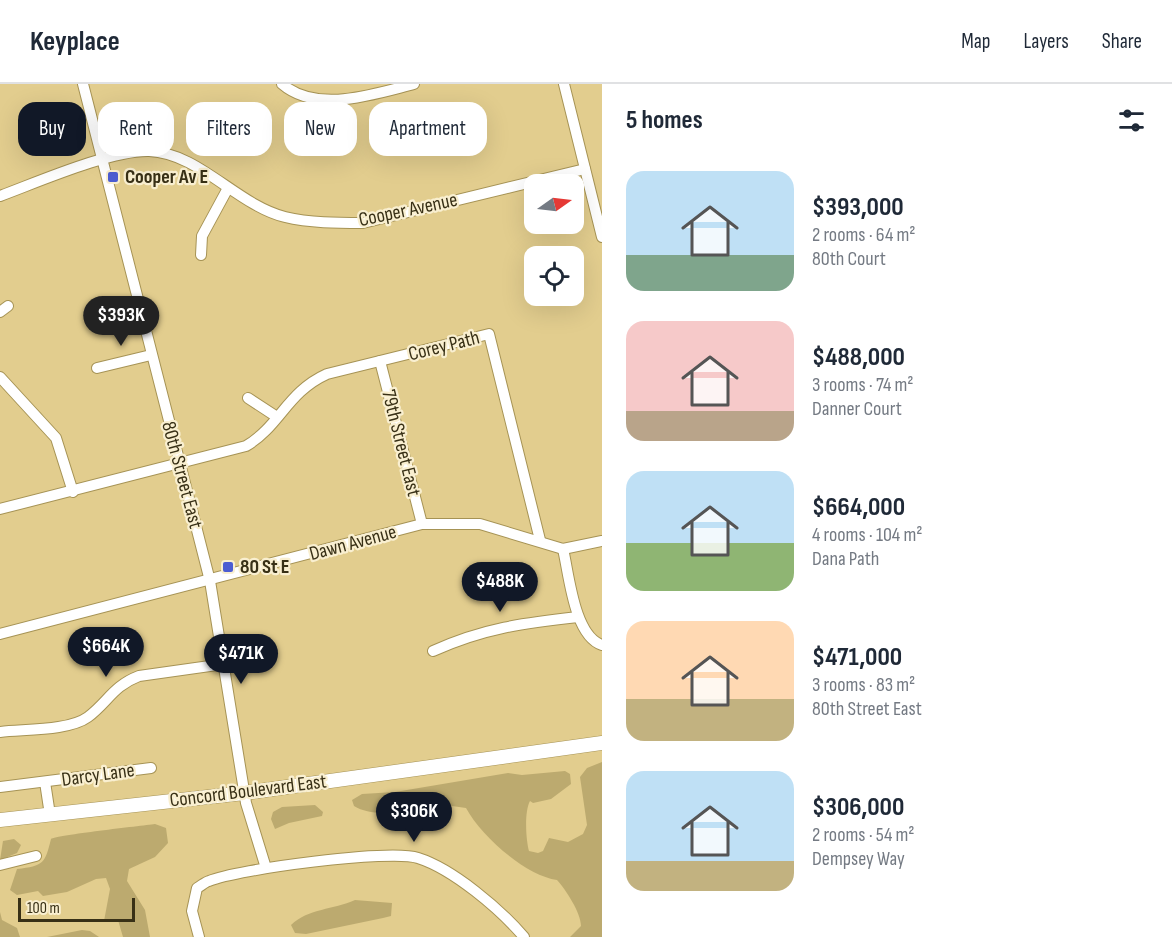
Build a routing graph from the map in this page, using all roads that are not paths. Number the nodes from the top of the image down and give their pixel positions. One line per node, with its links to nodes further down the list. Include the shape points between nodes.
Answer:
1 (83, 84): 5 (street, 80th Street East)
2 (282, 84): 3 (street, via 293,93 334,101)
3 (414, 84)
4 (564, 84): 6 (street)
5 (102, 159): 7 (street, Cooper Avenue, via 149,151 177,157); 8 (street, Cooper Avenue); 11 (street, 80th Street East)
6 (585, 169): 7 (street, Cooper Avenue, via 363,223 283,217); 9 (street)
7 (228, 188): 10 (street, via 202,236)
8 (0, 196)
9 (602, 237)
10 (201, 255)
11 (151, 355): 13 (street); 17 (street, 80th Street East)
12 (380, 361): 16 (street, Corey Path, via 310,382); 20 (street, 79th Street East); 21 (street, Corey Path, via 489,334)
13 (97, 368)
14 (0, 377): 18 (street, via 56,438)
15 (248, 398): 16 (street)
16 (277, 417): 17 (street, Corey Path, via 259,438 246,446)
17 (178, 464): 18 (street, Corey Path); 24 (street, 80th Street East)
18 (74, 492): 19 (street, Corey Path)
19 (0, 509)
20 (422, 524): 21 (street, Dawn Avenue, via 480,524); 24 (street, Dawn Avenue)
21 (540, 540): 23 (street, Dawn Avenue)
22 (602, 541): 23 (street)
23 (563, 549): 25 (street)
24 (210, 581): 26 (street, Dawn Avenue); 29 (street, 80th Street East)
25 (578, 617): 27 (street, via 586,632); 28 (street, via 469,635)
26 (0, 634)
27 (602, 645)
28 (433, 651)
29 (224, 664): 30 (street, via 127,680 90,716 73,725); 35 (street, 80th Street East)
30 (0, 732)
31 (602, 743): 35 (main road, Concord Boulevard East)
32 (151, 768): 33 (street, Darcy Lane)
33 (45, 782): 34 (street, Darcy Lane); 36 (street, Darcy Lane)
34 (0, 787)
35 (244, 793): 36 (main road, Concord Boulevard East); 40 (street, 80th Street East)
36 (50, 815): 37 (main road, Concord Boulevard East)
37 (0, 820)
38 (36, 856): 39 (street)
39 (0, 865)
40 (266, 868): 41 (street, via 208,881 197,888 192,911); 42 (street, via 384,855 417,857 446,871 510,920)
41 (199, 937)
42 (524, 937)

